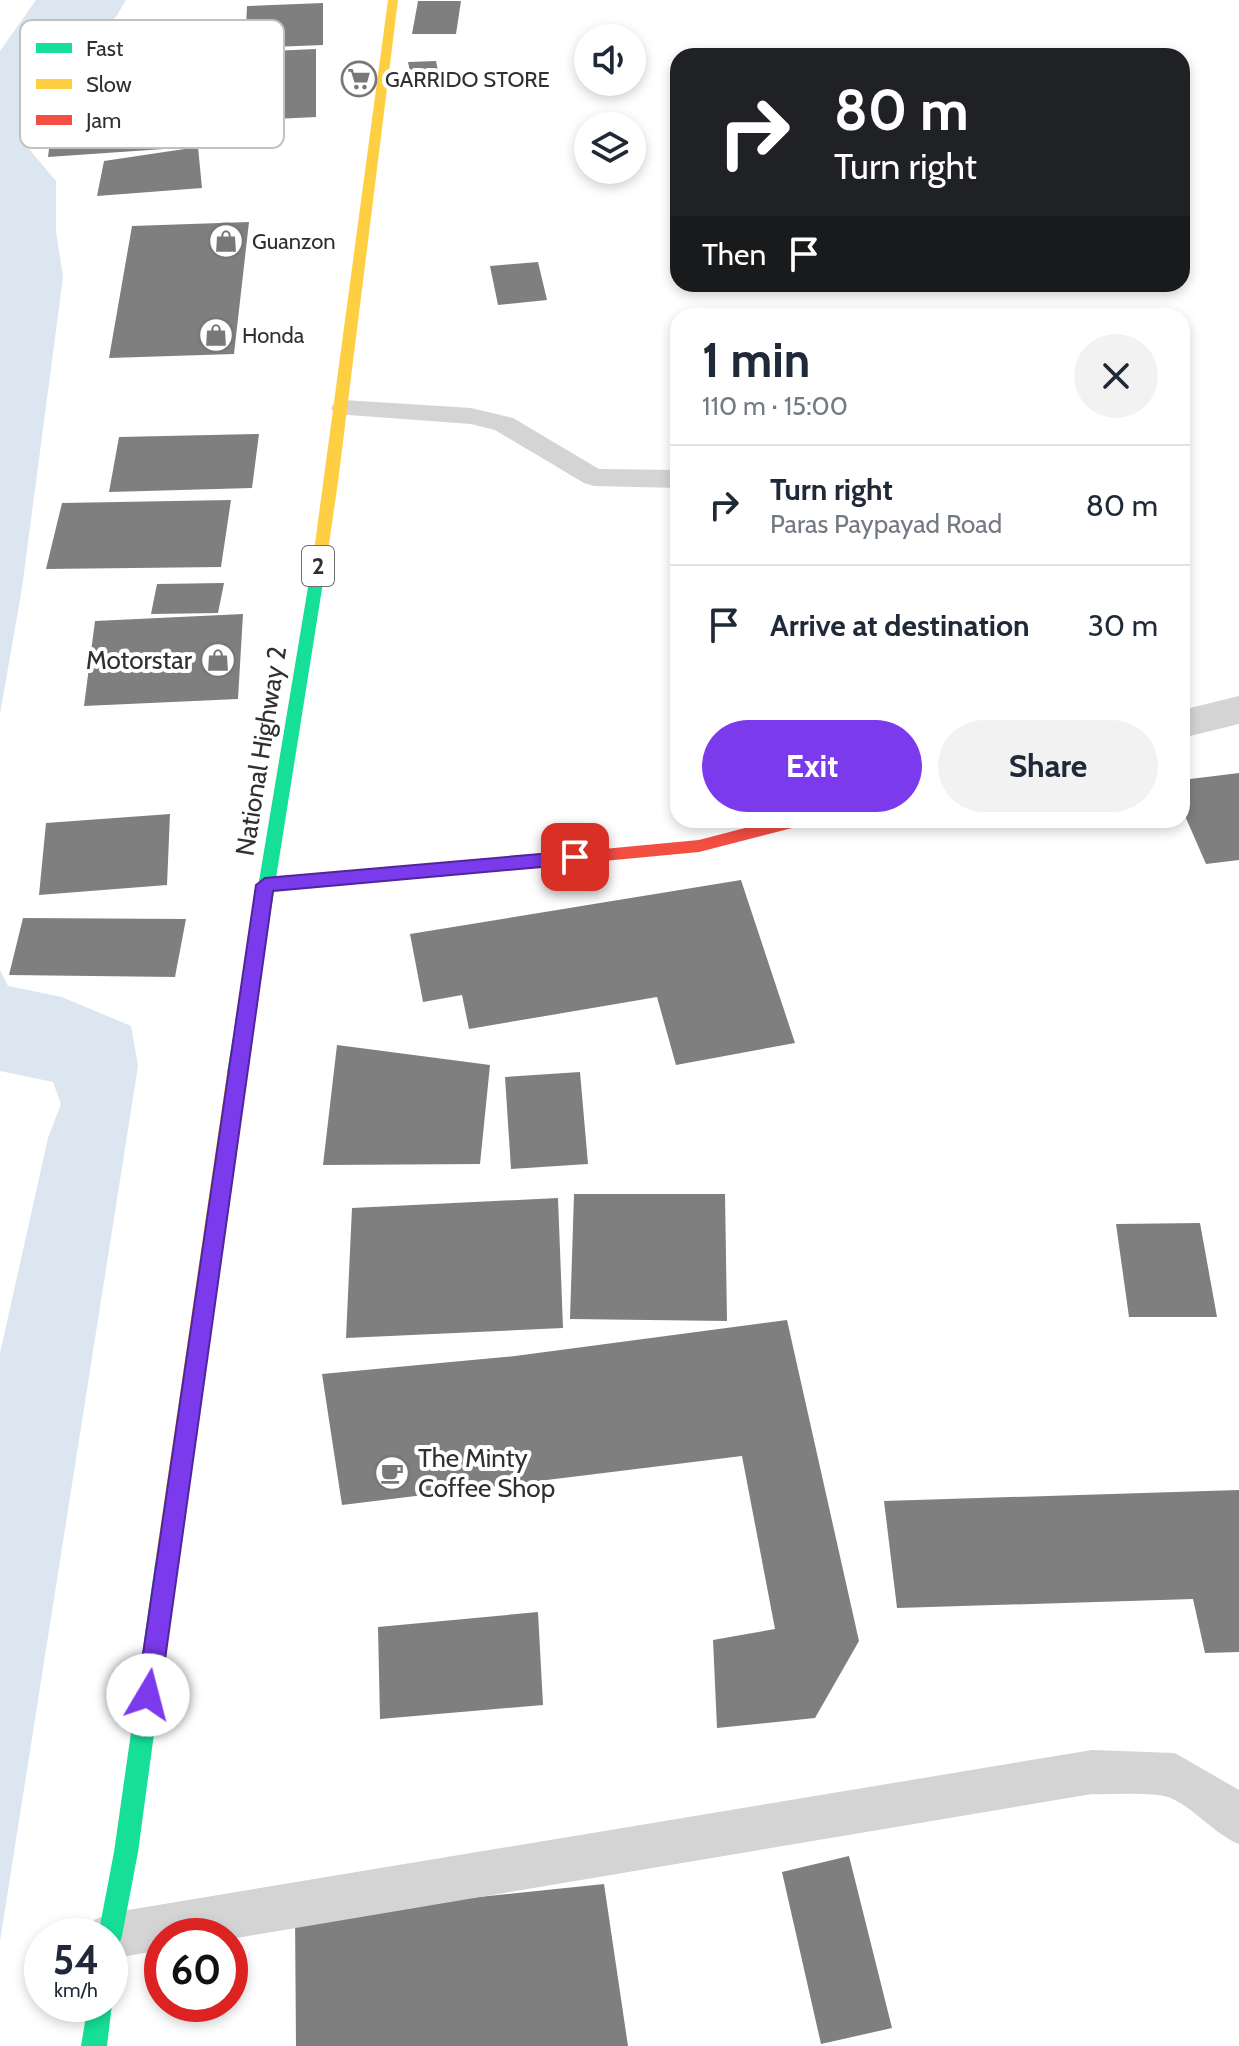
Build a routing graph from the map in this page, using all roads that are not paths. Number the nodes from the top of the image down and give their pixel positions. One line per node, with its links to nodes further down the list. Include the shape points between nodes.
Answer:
1 (393, 0): 2 (main road, National Highway 2 / 2)
2 (344, 408): 3 (lane, via 471,416 504,424 594,477); 7 (main road, National Highway 2 / 2)
3 (670, 479)
4 (1239, 710): 5 (street)
5 (1190, 722)
6 (769, 828): 7 (main road, via 699,846)
7 (265, 885): 9 (main road, National Highway 2 / 2)
8 (1239, 1822): 10 (lane, via 1229,1809 1175,1775 1092,1772)
9 (113, 1918)
10 (128, 1933)
11 (97, 2022): 12 (main road)
12 (94, 2046)

